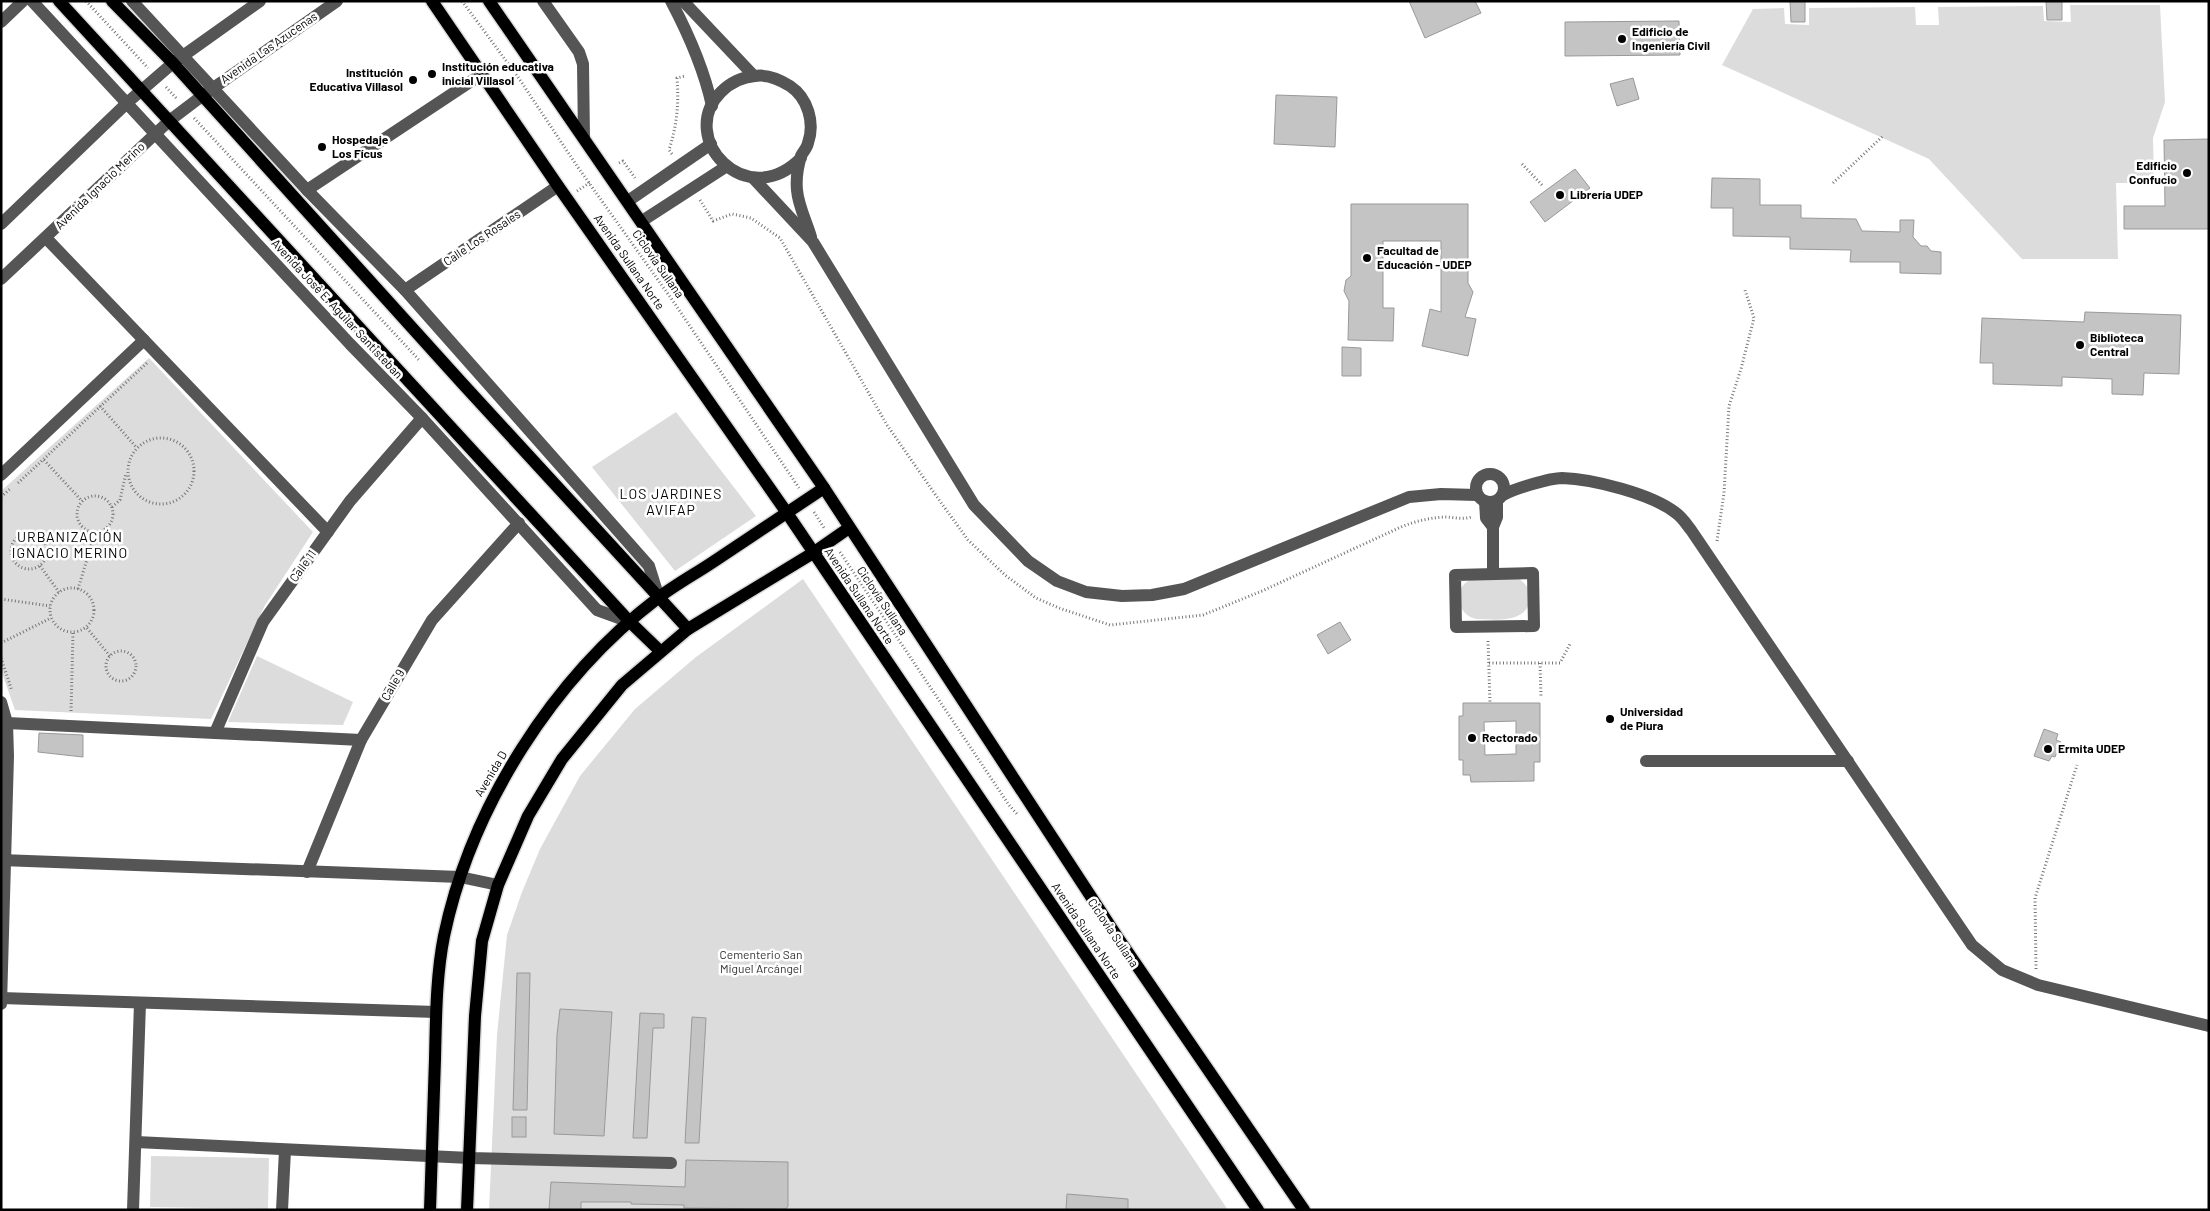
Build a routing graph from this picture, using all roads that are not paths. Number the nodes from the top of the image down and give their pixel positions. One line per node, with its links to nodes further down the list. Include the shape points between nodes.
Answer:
1 (23, 1): 13 (street)
2 (32, 1): 19 (street, Avenida José E. Aguilar Santisteban)
3 (59, 1): 17 (main road, Avenida José E. Aguilar Santisteban)
4 (112, 1): 14 (main road)
5 (132, 1): 14 (street)
6 (260, 1): 14 (street)
7 (337, 1): 18 (street, Avenida Las Azucenas)
8 (432, 1): 15 (main road, Avenida Sullana Norte)
9 (490, 1): 23 (main road, Avenida Sullana Norte)
10 (543, 1): 23 (street, via 579,52 583,64)
11 (671, 1): 20 (street, via 706,77)
12 (683, 1): 16 (street)
13 (1, 22)
14 (178, 59): 17 (street); 18 (main road)
15 (482, 74): 28 (main road, Avenida Sullana Norte); 29 (street)
16 (754, 76): 20 (street, via 729,85); 25 (street, via 781,80 803,99 810,113 811,129)
17 (141, 90): 19 (street); 21 (main road, Avenida José E. Aguilar Santisteban)
18 (207, 92): 21 (street, Avenida Ignacio Merino); 29 (street); 52 (main road)
19 (128, 102): 22 (street, Avenida José E. Aguilar Santisteban); 32 (street)
20 (712, 106): 24 (street, via 708,125)
21 (169, 122): 22 (street, Avenida Ignacio Merino); 53 (main road, Avenida José E. Aguilar Santisteban)
22 (156, 134): 33 (street, Avenida Ignacio Merino); 38 (street, Avenida José E. Aguilar Santisteban)
23 (584, 138): 30 (main road, Avenida Sullana Norte)
24 (710, 144): 26 (street); 30 (street)
25 (801, 158): 27 (street, via 780,174); 34 (street, via 797,191)
26 (727, 166): 27 (street); 31 (street)
27 (753, 178): 34 (street)
28 (558, 186): 36 (street, Calle Los Rosales); 46 (main road, Avenida Sullana Norte)
29 (307, 190): 36 (street)
30 (628, 201): 31 (main road, Avenida Sullana Norte)
31 (642, 221): 43 (main road, Avenida Sullana Norte)
32 (1, 224)
33 (46, 238): 35 (street, Avenida Ignacio Merino); 37 (street)
34 (813, 242): 44 (street, via 974,505 1028,560 1057,580 1086,592 1122,596 1184,589 1409,497)
35 (1, 280)
36 (406, 290): 52 (street, via 649,566)
37 (144, 340): 39 (street); 49 (street)
38 (422, 418): 47 (street, Avenida José E. Aguilar Santisteban); 49 (street, Calle 11, via 350,501)
39 (1, 475)
40 (1481, 476): 41 (street, via 1492,473); 44 (street); 45 (street, via 1476,485)
41 (1498, 476): 42 (street); 45 (street, via 1504,484)
42 (1526, 487): 45 (street); 61 (street, via 1560,478 1628,490 1661,502 1678,514)
43 (824, 488): 46 (main road, Avenida D); 48 (main road, Avenida Sullana Norte)
44 (1441, 494): 45 (street)
45 (1489, 501): 51 (street, via 1486,518 1494,527)
46 (787, 512): 50 (main road, Avenida Sullana Norte); 52 (main road, Avenida D)
47 (518, 523): 53 (street, Avenida José E. Aguilar Santisteban, via 598,610); 59 (street, Calle 9, via 432,620)
48 (849, 528): 50 (main road); 81 (main road, Avenida Sullana Norte, via 1118,938)
49 (328, 532): 58 (street, Calle 11, via 264,622)
50 (813, 553): 54 (main road); 80 (main road, Avenida Sullana Norte)
51 (1492, 574): 51 (street, via 1456,574 1456,627 1534,626 1533,573)
52 (659, 598): 53 (main road, Avenida D); 54 (main road)
53 (630, 622): 55 (main road, Avenida José E. Aguilar Santisteban); 64 (main road, Avenida D, via 560,695 532,734 488,806)
54 (688, 628): 55 (main road)
55 (660, 651): 65 (main road, via 622,685 562,759 528,816)
56 (1, 702): 57 (street)
57 (6, 722): 58 (street); 62 (street, via 8,756)
58 (215, 733): 59 (street)
59 (361, 740): 63 (street, Calle 9)
60 (1646, 761): 61 (street)
61 (1848, 761): 70 (street, via 1972,945 2002,970 2038,985)
62 (3, 861): 63 (street); 66 (street)
63 (306, 872): 64 (street)
64 (460, 877): 65 (street); 69 (main road, Avenida D, via 444,937)
65 (498, 885): 74 (main road, via 482,941)
66 (2, 998): 67 (street); 68 (street)
67 (140, 1003): 69 (street); 71 (street)
68 (1, 1004)
69 (436, 1012): 73 (main road, Avenida D)
70 (2209, 1026)
71 (136, 1142): 72 (street); 76 (street)
72 (285, 1150): 73 (street); 77 (street)
73 (432, 1157): 74 (street); 78 (main road, Avenida D)
74 (470, 1158): 75 (street); 79 (main road)
75 (671, 1163)
76 (133, 1210)
77 (282, 1210)
78 (430, 1210)
79 (467, 1210)
80 (1258, 1210)
81 (1304, 1210)

